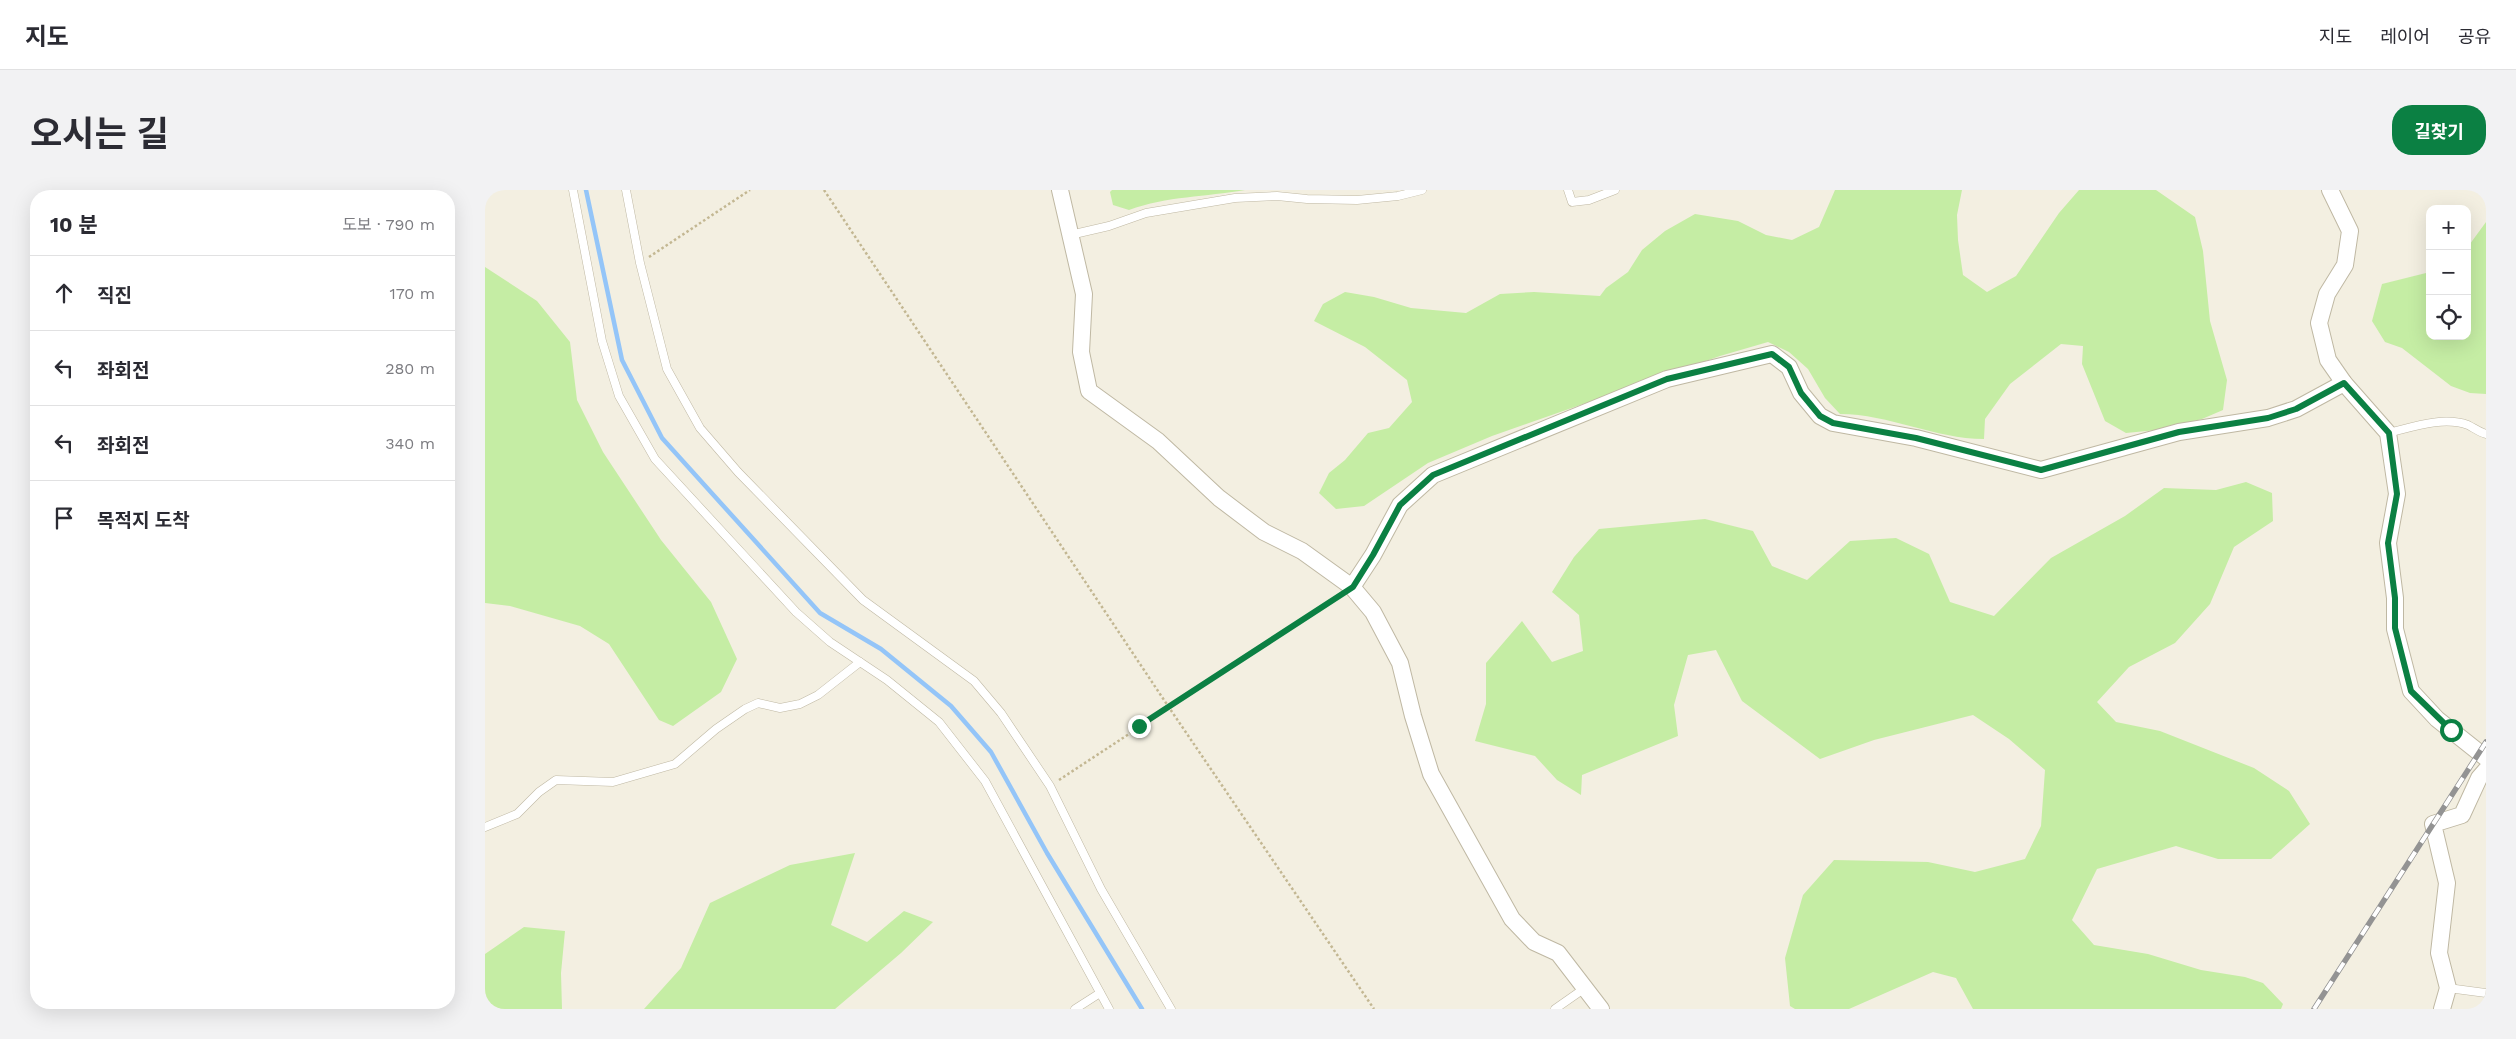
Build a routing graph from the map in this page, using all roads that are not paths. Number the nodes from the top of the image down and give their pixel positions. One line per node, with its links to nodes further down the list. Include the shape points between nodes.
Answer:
1 (573, 190): 13 (lane, via 602,341 619,396 655,459 796,612 830,642)
2 (626, 190): 23 (lane, via 640,263 667,369 700,428 751,487 863,600 974,681 1001,713 1050,786 1101,889)
3 (1060, 190): 8 (street)
4 (1422, 190): 8 (lane, via 1357,200 1277,196 1235,198 1146,213 1109,226)
5 (1567, 190): 6 (lane, via 1572,202 1589,200)
6 (1615, 190)
7 (2330, 190): 9 (street, via 2350,231 2345,265 2327,294 2319,323 2328,360)
8 (1070, 234): 12 (street, via 1084,294 1081,352 1089,391 1157,441 1219,498 1264,532 1302,551)
9 (2344, 383): 10 (street); 12 (street, via 2296,409 2268,418 2179,432 2041,470 1916,438 1833,423 1820,416 1801,393 1789,367 1772,354 1667,379 1433,475 1400,505)
10 (2389, 433): 11 (lane, via 2434,423 2451,423 2467,425); 14 (street, via 2397,494 2388,543 2395,628 2411,691 2437,719)
11 (2486, 434)
12 (1353, 587): 17 (street, via 1373,612 1401,663 1431,774 1507,911 1534,942 1558,953)
13 (860, 662): 16 (lane, via 818,695 800,704 780,708 758,703 745,709 675,764 613,782 555,780 517,814); 19 (lane, via 939,722 985,781)
14 (2486, 758)
15 (2486, 770): 18 (street, via 2462,815 2433,824 2447,883 2439,953)
16 (485, 827)
17 (1585, 988): 24 (lane); 25 (street)
18 (2448, 988): 20 (lane); 26 (street)
19 (1100, 992): 21 (lane); 22 (lane)
20 (2486, 993)
21 (1075, 1009)
22 (1109, 1009)
23 (1171, 1009)
24 (1555, 1009)
25 (1601, 1009)
26 (2443, 1009)

